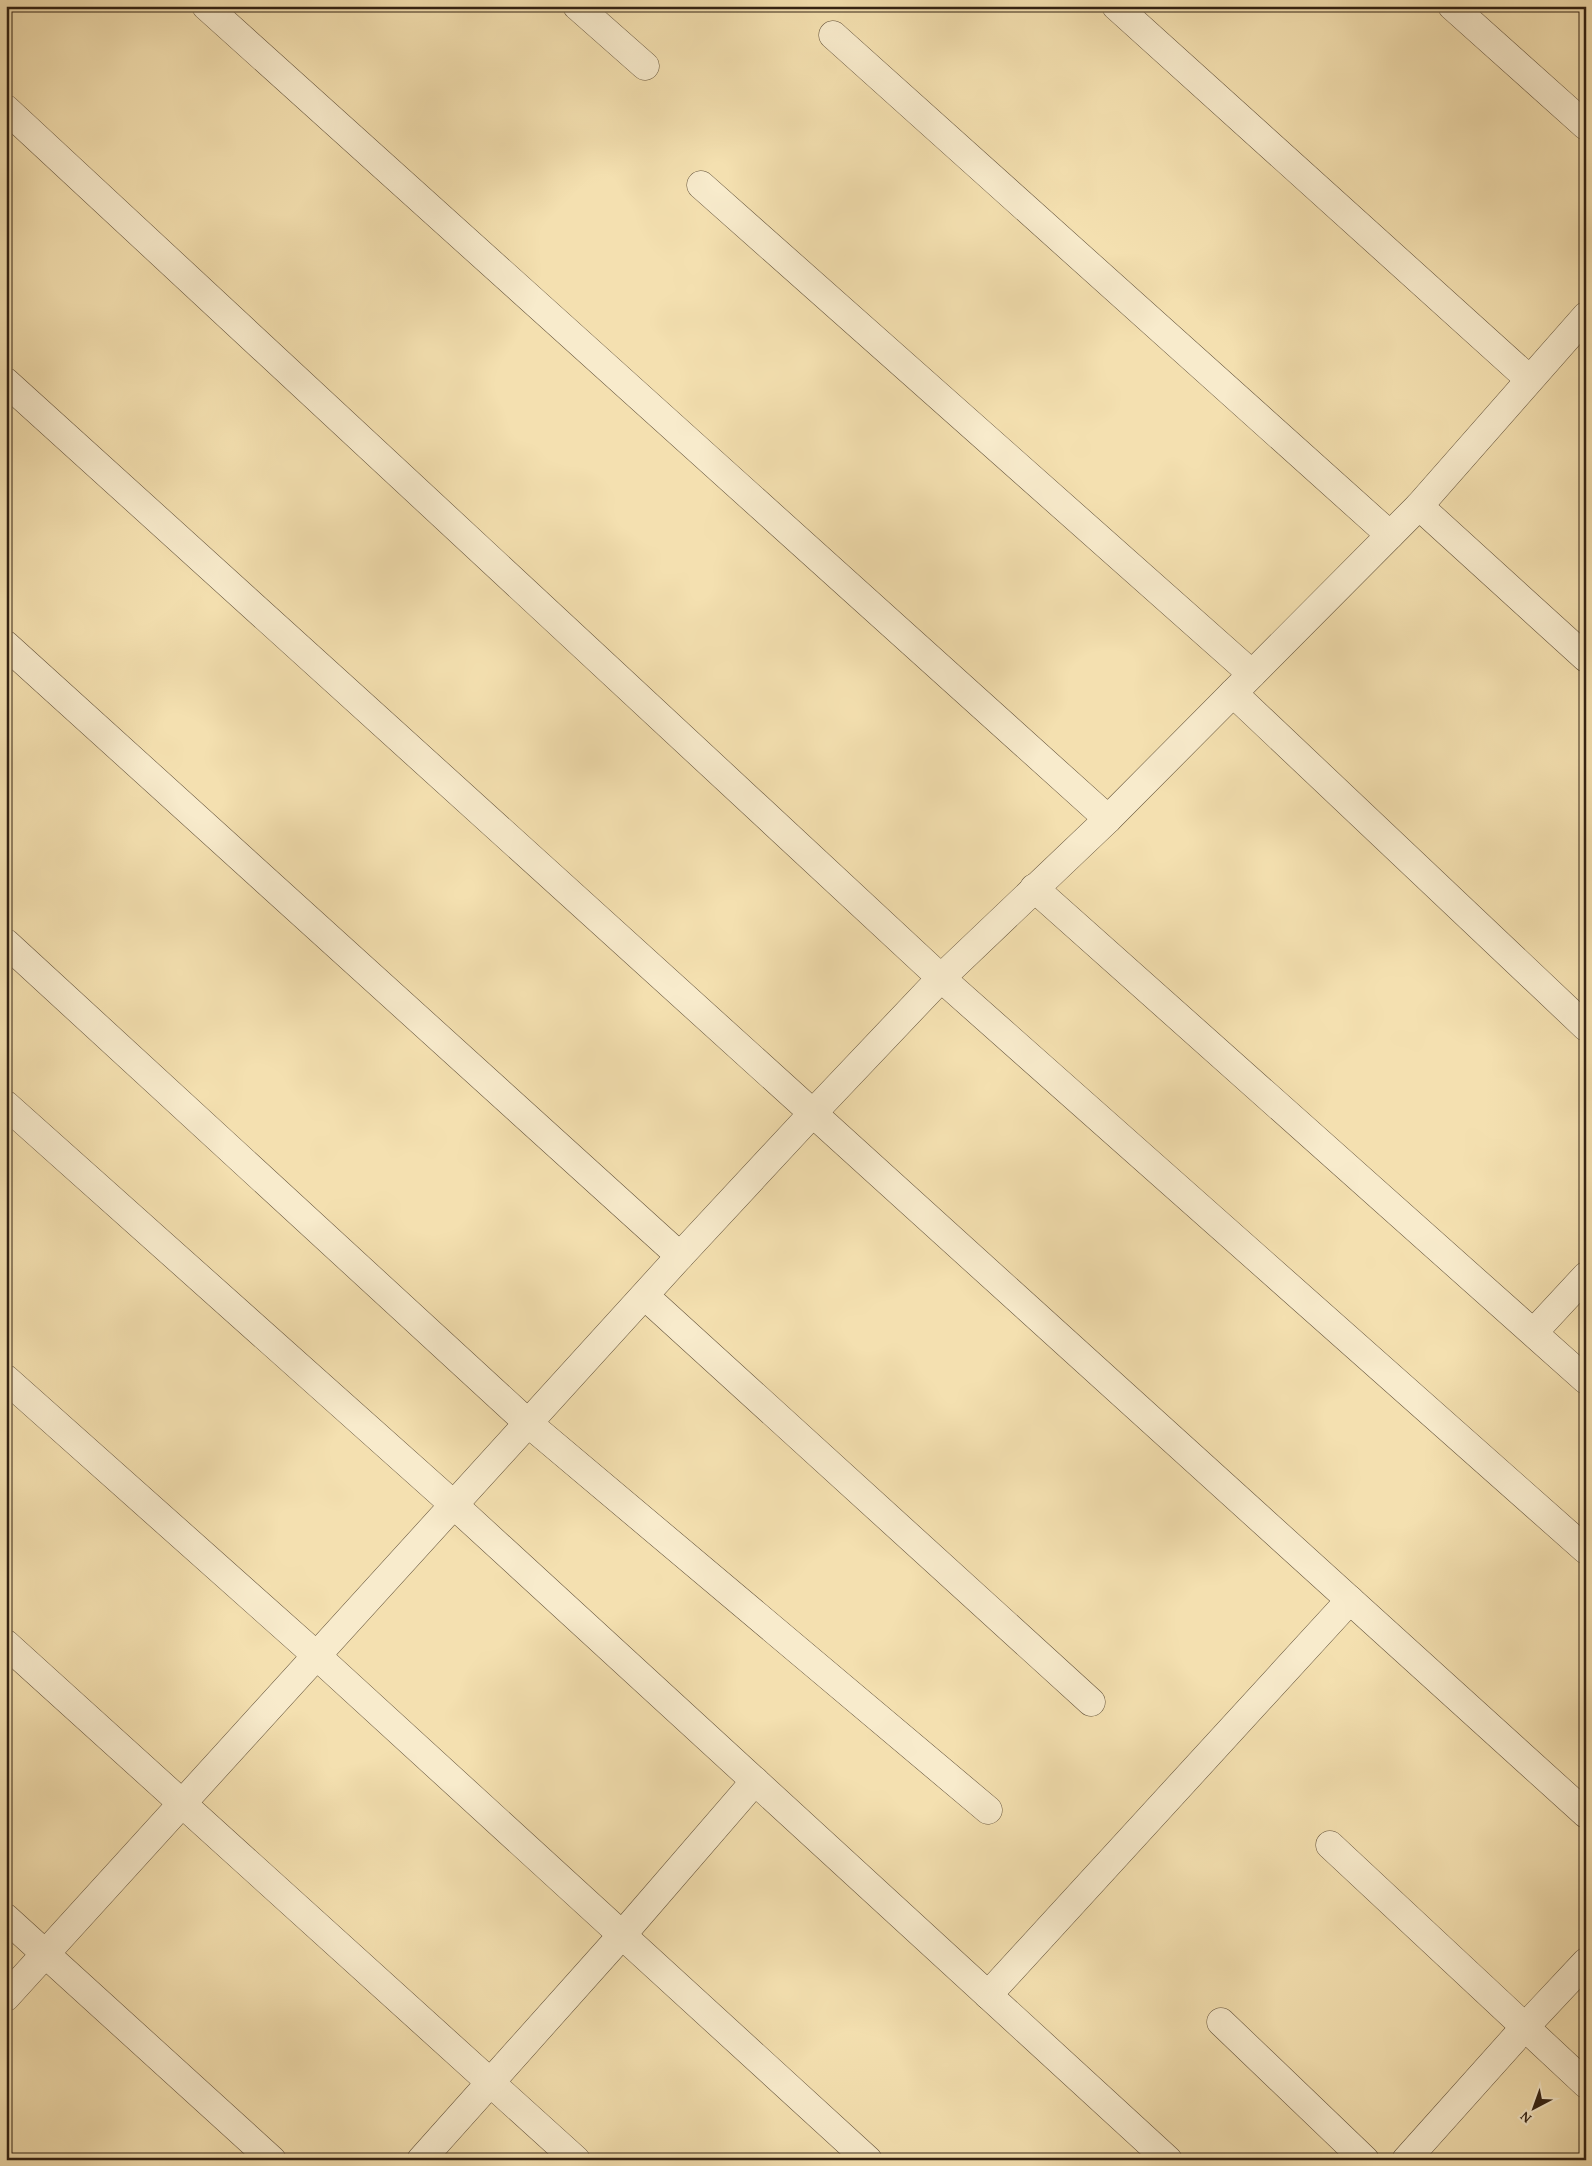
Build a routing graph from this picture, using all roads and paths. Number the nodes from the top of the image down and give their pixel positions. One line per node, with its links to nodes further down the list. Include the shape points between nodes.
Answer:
1 (577, 6): 6 (street)
2 (1116, 6): 11 (street)
3 (1452, 6): 8 (street)
4 (220, 11): 19 (street)
5 (833, 35): 14 (street)
6 (645, 66)
7 (6, 109): 22 (street)
8 (1586, 126)
9 (701, 185): 17 (street)
10 (1583, 324): 11 (street)
11 (1529, 379): 13 (street)
12 (6, 382): 25 (street)
13 (1419, 506): 14 (street); 16 (street)
14 (1390, 535): 17 (street)
15 (6, 645): 26 (street)
16 (1586, 658)
17 (1252, 674): 18 (street)
18 (1233, 693): 19 (street); 23 (street)
19 (1108, 819): 20 (street)
20 (1034, 888): 22 (street); 29 (street)
21 (6, 943): 32 (street)
22 (941, 978): 25 (street); 34 (street)
23 (1586, 1027)
24 (6, 1104): 33 (street)
25 (812, 1114): 26 (street); 35 (street)
26 (680, 1256): 28 (street)
27 (1586, 1276): 29 (street)
28 (645, 1296): 32 (street); 38 (street)
29 (1534, 1332): 31 (street)
30 (6, 1380): 37 (street)
31 (1586, 1380)
32 (528, 1424): 33 (street); 41 (street)
33 (454, 1505): 37 (street); 39 (street)
34 (1586, 1550)
35 (1350, 1600): 42 (street); 48 (street)
36 (6, 1644): 40 (street)
37 (317, 1656): 40 (street); 45 (street)
38 (1091, 1702)
39 (756, 1781): 45 (street); 48 (street)
40 (183, 1803): 46 (street); 52 (street)
41 (988, 1810)
42 (1586, 1814)
43 (1330, 1845): 51 (street)
44 (6, 1918): 46 (street)
45 (622, 1935): 52 (street); 57 (street)
46 (46, 1954): 49 (street); 54 (street)
47 (1586, 1962): 51 (street)
48 (988, 1995): 58 (street)
49 (6, 1997)
50 (1222, 2022): 59 (street)
51 (1525, 2027): 53 (street); 60 (street)
52 (490, 2082): 55 (street); 56 (street)
53 (1586, 2084)
54 (272, 2160)
55 (421, 2160)
56 (576, 2160)
57 (868, 2160)
58 (1168, 2160)
59 (1365, 2160)
60 (1406, 2160)

